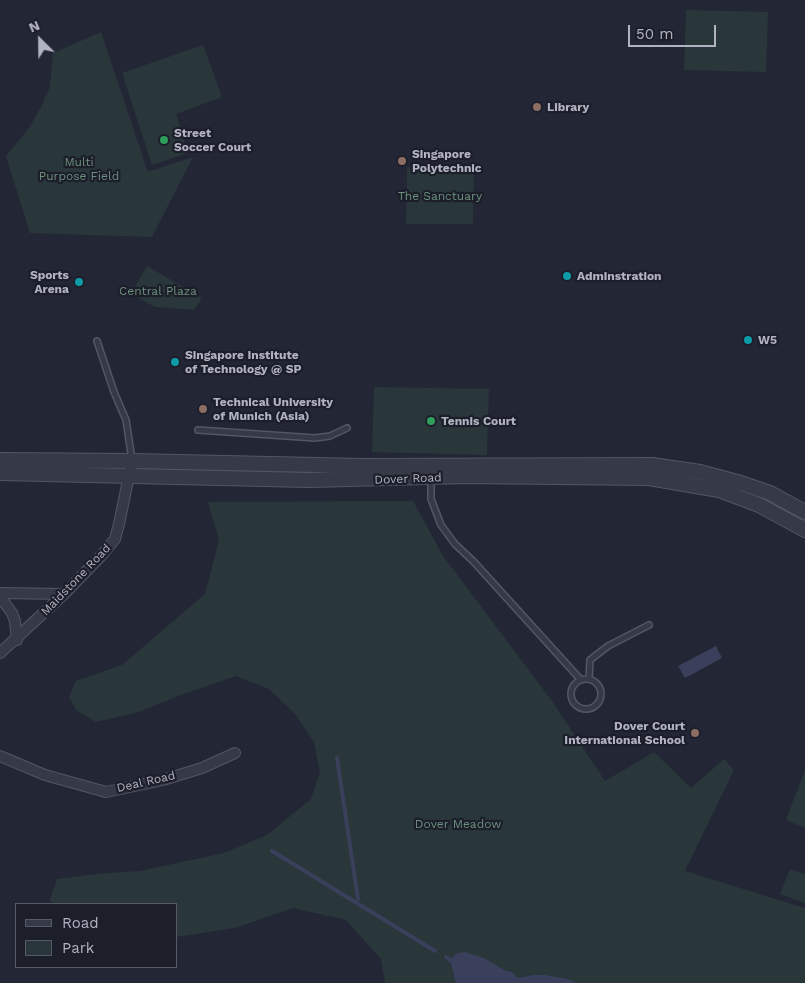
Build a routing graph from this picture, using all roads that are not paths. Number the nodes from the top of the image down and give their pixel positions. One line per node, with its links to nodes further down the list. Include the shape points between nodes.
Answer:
1 (97, 341): 5 (lane, via 126,420)
2 (347, 428): 3 (lane, via 330,436 315,438)
3 (198, 430)
4 (0, 460): 5 (street, Dover Road)
5 (132, 460): 6 (street, Dover Road); 10 (street, Maidstone Road)
6 (443, 467): 8 (street, Dover Road); 11 (lane)
7 (651, 471): 8 (street, Dover Road); 12 (street, Dover Road, via 700,472 742,483 770,493); 13 (street, Dover Road, via 759,505)
8 (540, 472): 11 (street, Dover Road)
9 (0, 473): 10 (street, Dover Road)
10 (129, 476): 11 (street, Dover Road, via 309,480); 15 (street, Maidstone Road, via 114,539 102,556)
11 (431, 478): 21 (lane, via 432,499 441,525 455,544)
12 (805, 512)
13 (805, 530)
14 (0, 593): 15 (street)
15 (64, 594): 18 (street, Maidstone Road)
16 (0, 597): 18 (street, via 12,613)
17 (648, 625): 20 (lane, via 608,646 590,660)
18 (17, 640): 19 (street, Maidstone Road)
19 (0, 654)
20 (589, 679): 21 (lane); 21 (lane, via 596,682 602,697 592,709 584,710 576,706 571,692 574,684)
21 (581, 680)
22 (235, 753): 23 (street, Deal Road, via 163,780 106,792 45,775)
23 (0, 756)

